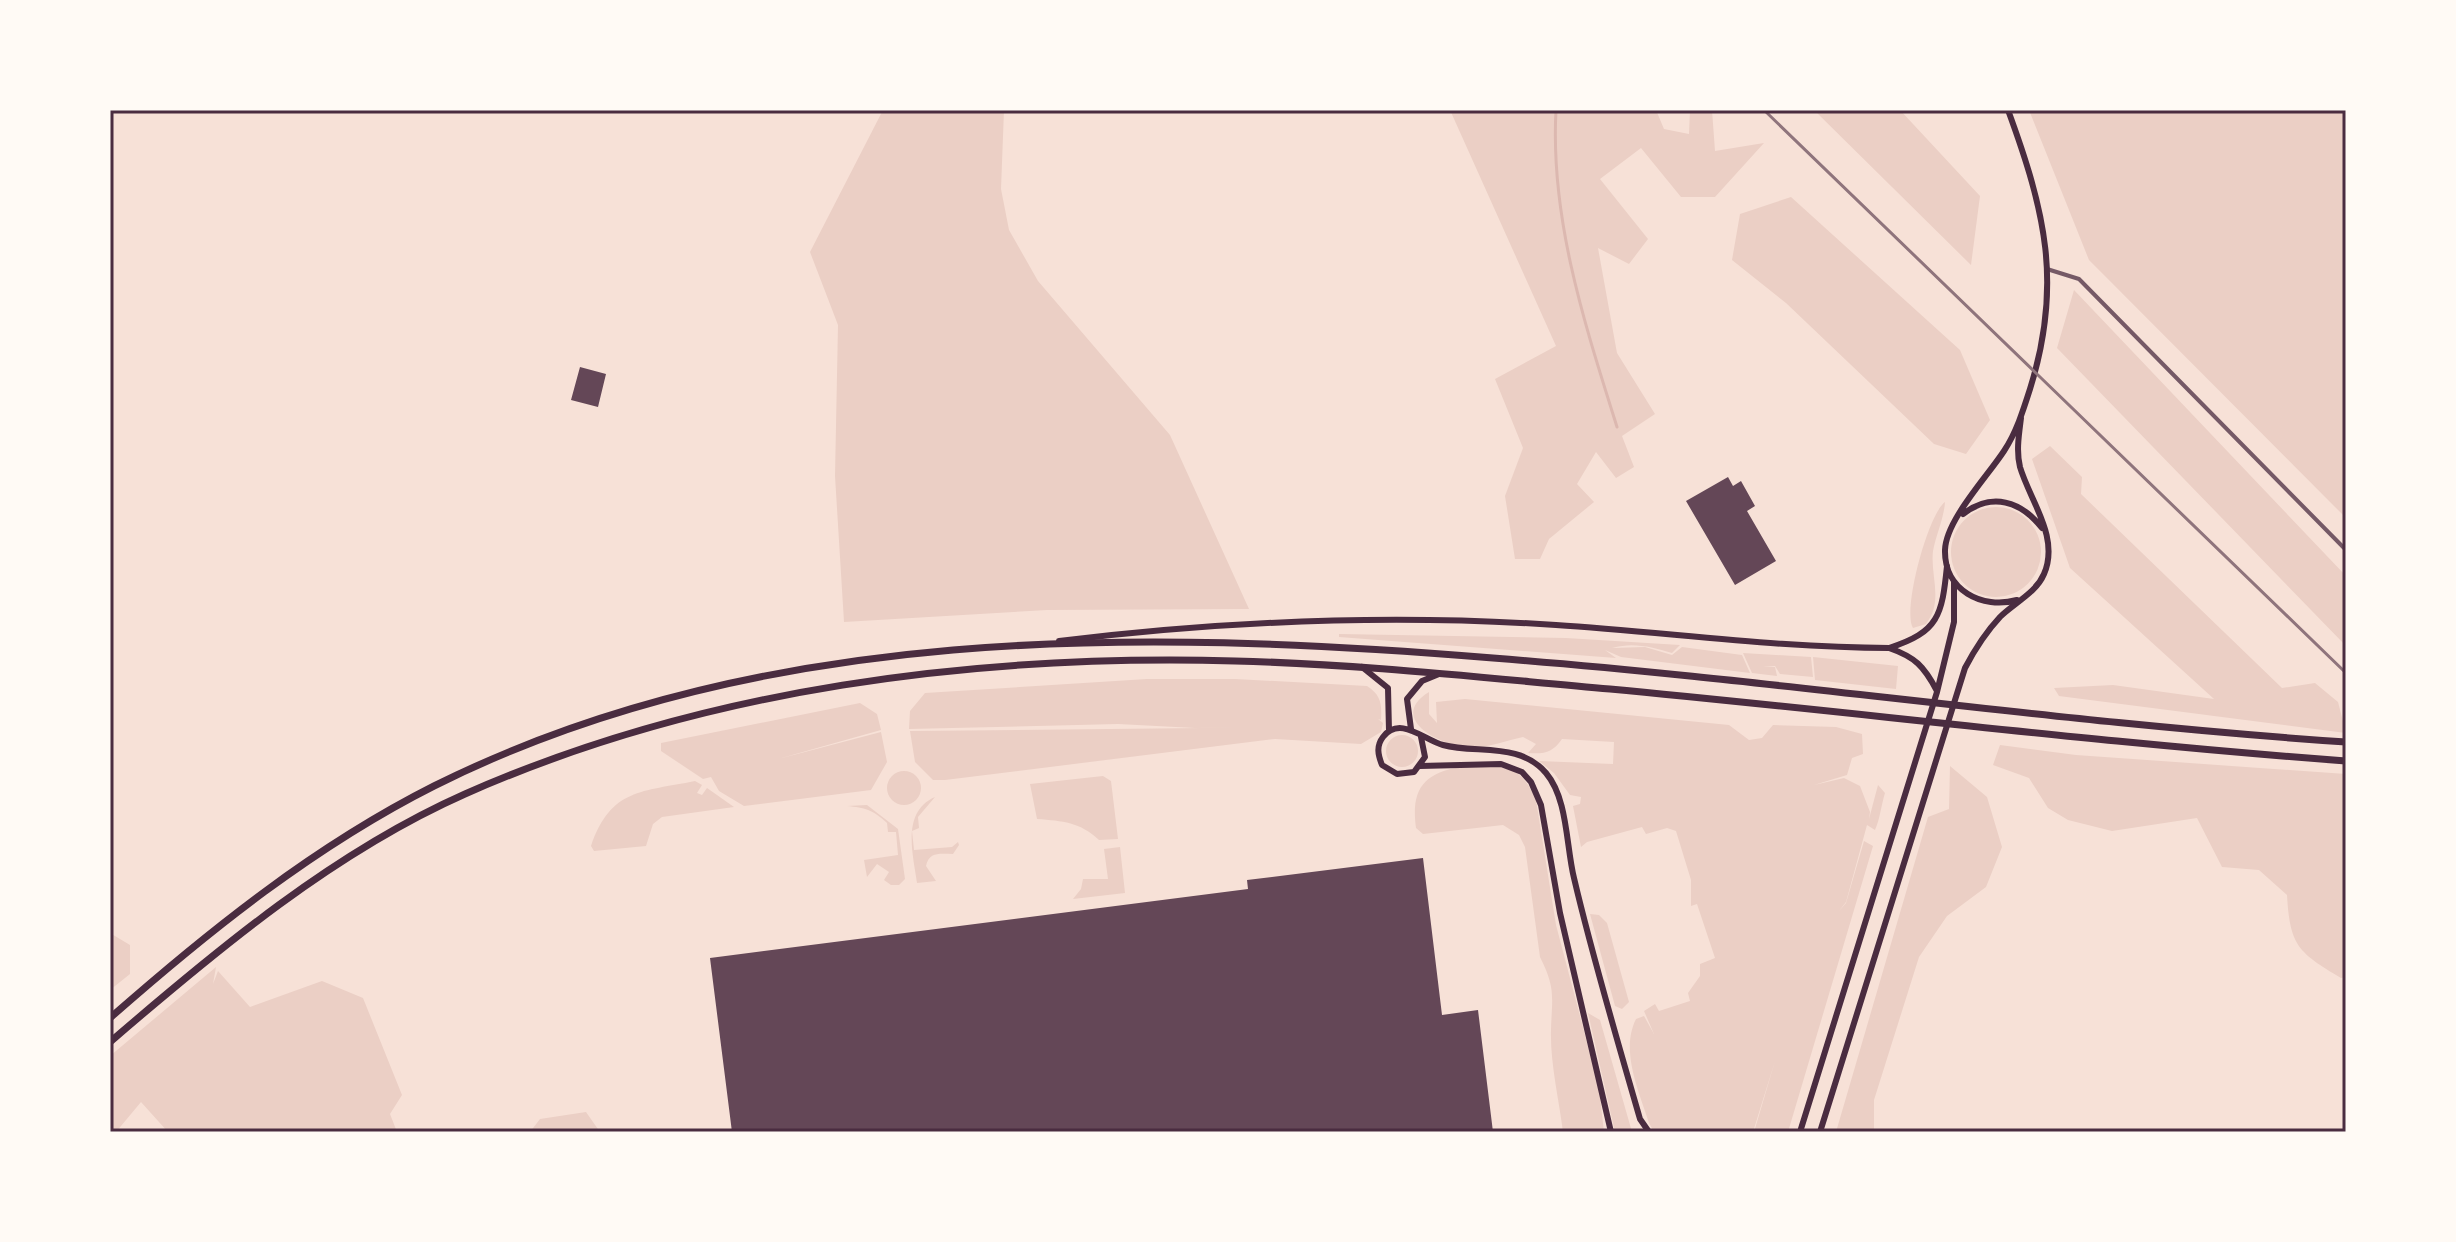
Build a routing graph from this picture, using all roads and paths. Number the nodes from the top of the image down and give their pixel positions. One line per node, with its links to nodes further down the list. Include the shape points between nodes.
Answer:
1 (2008, 110): 2 (main road, via 2036,188)
2 (2047, 269): 3 (main road, via 2047,320); 6 (street, via 2079,279)
3 (2021, 418): 4 (main road); 5 (main road, via 2020,468)
4 (1958, 518): 5 (main road, via 1996,501 2030,512); 7 (main road, via 1945,548)
5 (2044, 531): 9 (main road, via 2049,551 2045,573)
6 (2346, 550)
7 (1947, 566): 8 (main road); 11 (main road, via 1938,617 1915,640)
8 (1954, 582): 9 (main road, via 1978,601 2002,604); 14 (main road, via 1954,622)
9 (2020, 599): 26 (main road, via 1981,638 1965,668)
10 (1055, 642): 11 (main road, via 1158,629 1289,622 1490,622); 18 (main road, via 1363,646 2222,734); 21 (main road, via 878,659 774,676 702,691 545,739 438,784 332,845 260,895)
11 (1889, 648): 14 (main road, via 1925,667)
12 (1362, 667): 13 (main road); 16 (main road, via 1388,688); 22 (main road, via 1220,661 1028,665 778,697 623,736 461,796 332,868 247,929)
13 (1441, 674): 15 (main road, via 1422,681 1407,699); 19 (main road)
14 (1937, 692): 25 (main road)
15 (1411, 729): 16 (main road); 17 (main road)
16 (1389, 731): 20 (main road, via 1378,748 1382,765 1405,775)
17 (1421, 737): 20 (main road, via 1425,746); 24 (main road, via 1441,745 1525,757 1546,773 1554,787 1640,1119)
18 (2346, 742)
19 (2346, 761)
20 (1420, 766): 23 (main road, via 1501,764 1531,782 1541,805 1560,913)
21 (110, 1018)
22 (110, 1042)
23 (1611, 1132)
24 (1649, 1132)
25 (1800, 1132)
26 (1820, 1132)

